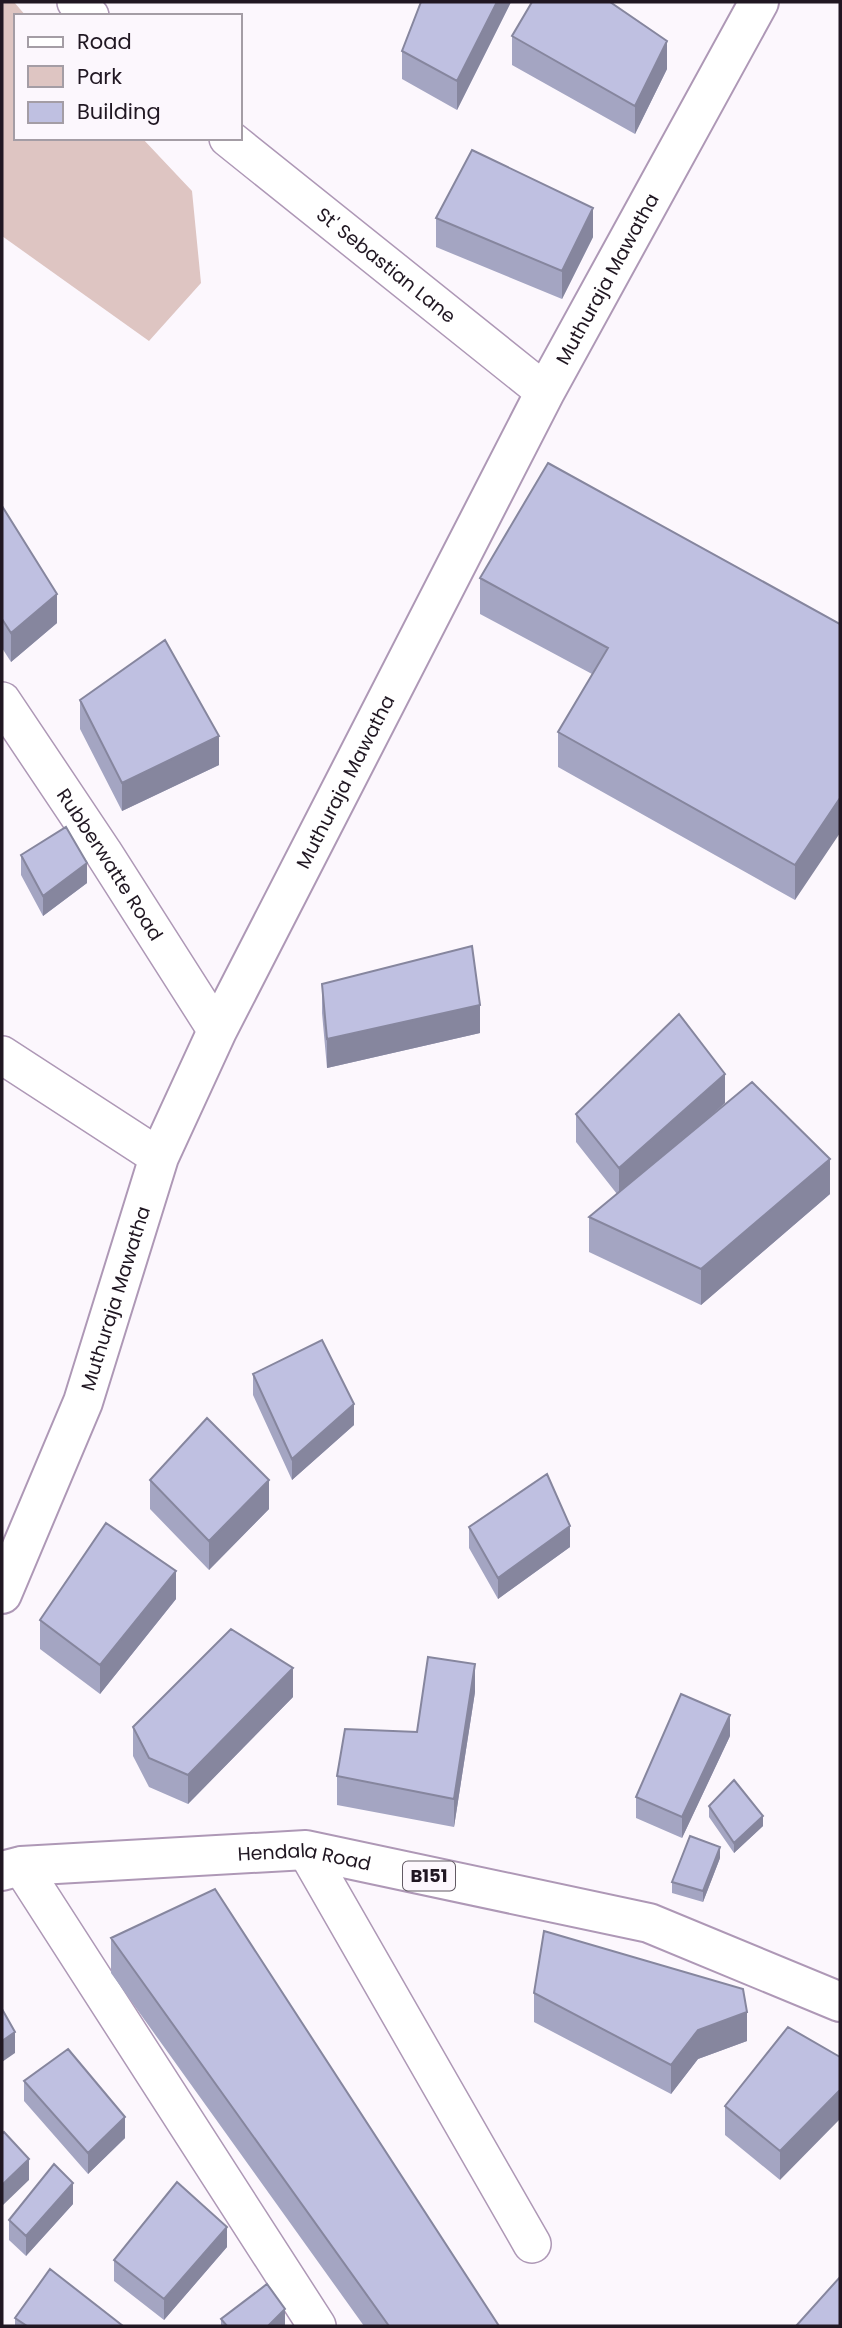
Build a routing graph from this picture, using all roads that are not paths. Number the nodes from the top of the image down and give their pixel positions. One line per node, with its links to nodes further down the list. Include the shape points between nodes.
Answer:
1 (759, 2): 3 (street, Muthuraja Mawatha)
2 (230, 140): 3 (street, St' Sebastian Lane)
3 (545, 392): 5 (street, Muthuraja Mawatha)
4 (2, 701): 5 (street, Rubberwatte Road)
5 (217, 1031): 7 (street, Muthuraja Mawatha)
6 (2, 1055): 7 (street)
7 (159, 1157): 8 (street, Muthuraja Mawatha, via 83,1402)
8 (2, 1594)
9 (306, 1850): 10 (street, Hendala Road / B151); 11 (street, Hendala Road / B151, via 649,1923); 12 (street)
10 (11, 1869): 13 (street)
11 (840, 2002)
12 (532, 2244)
13 (317, 2326)

